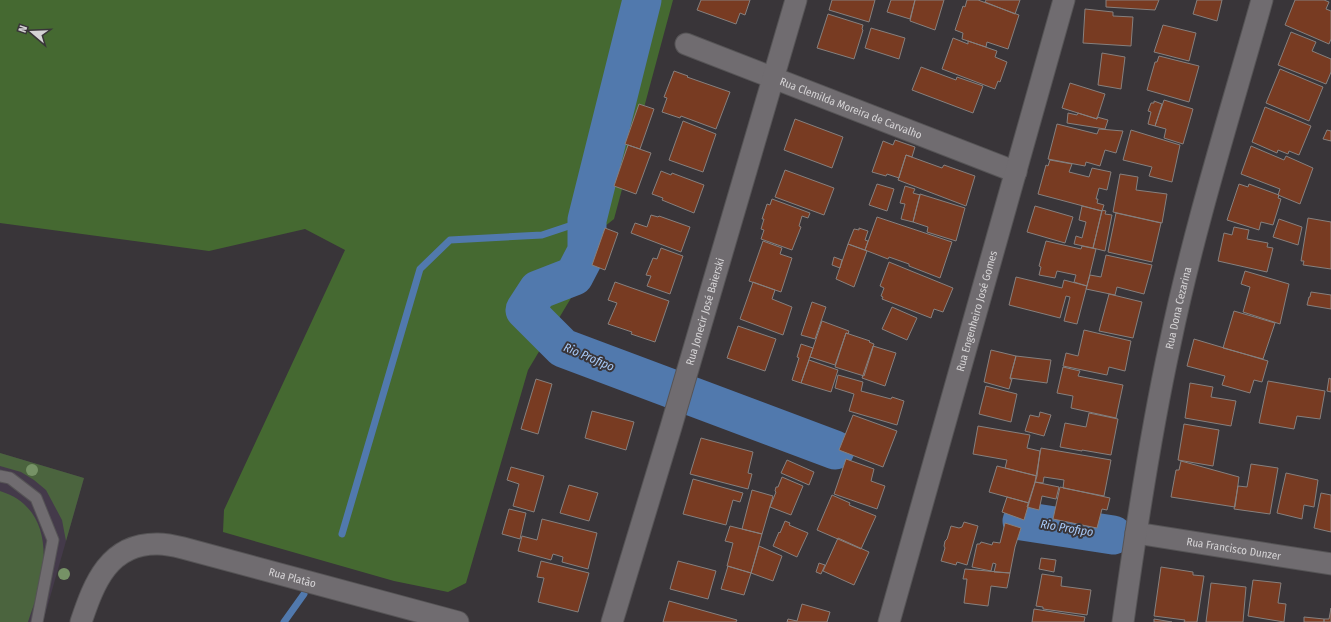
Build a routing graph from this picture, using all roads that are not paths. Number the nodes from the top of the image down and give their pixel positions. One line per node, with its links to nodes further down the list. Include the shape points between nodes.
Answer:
1 (796, 0): 5 (street, Rua Jonecir José Baierski)
2 (1064, 0): 6 (street, Rua Engenheiro José Gomes)
3 (1262, 0): 8 (street, Rua Dona Cezarina, via 1182,289 1156,407)
4 (686, 44): 5 (street, Rua Clemilda Moreira de Carvalho)
5 (774, 78): 6 (street, Rua Clemilda Moreira de Carvalho); 13 (street, Rua Jonecir José Baierski)
6 (1016, 172): 14 (street, Rua Engenheiro José Gomes)
7 (0, 476): 10 (lane, via 10,478 36,498 53,540)
8 (1136, 532): 9 (street, Rua Francisco Dunzer); 15 (street, Rua Dona Cezarina)
9 (1331, 564)
10 (37, 622)
11 (81, 622): 12 (street, Rua Platão, via 102,572 126,551 158,544 182,548)
12 (458, 622)
13 (612, 622)
14 (889, 622)
15 (1123, 622)

